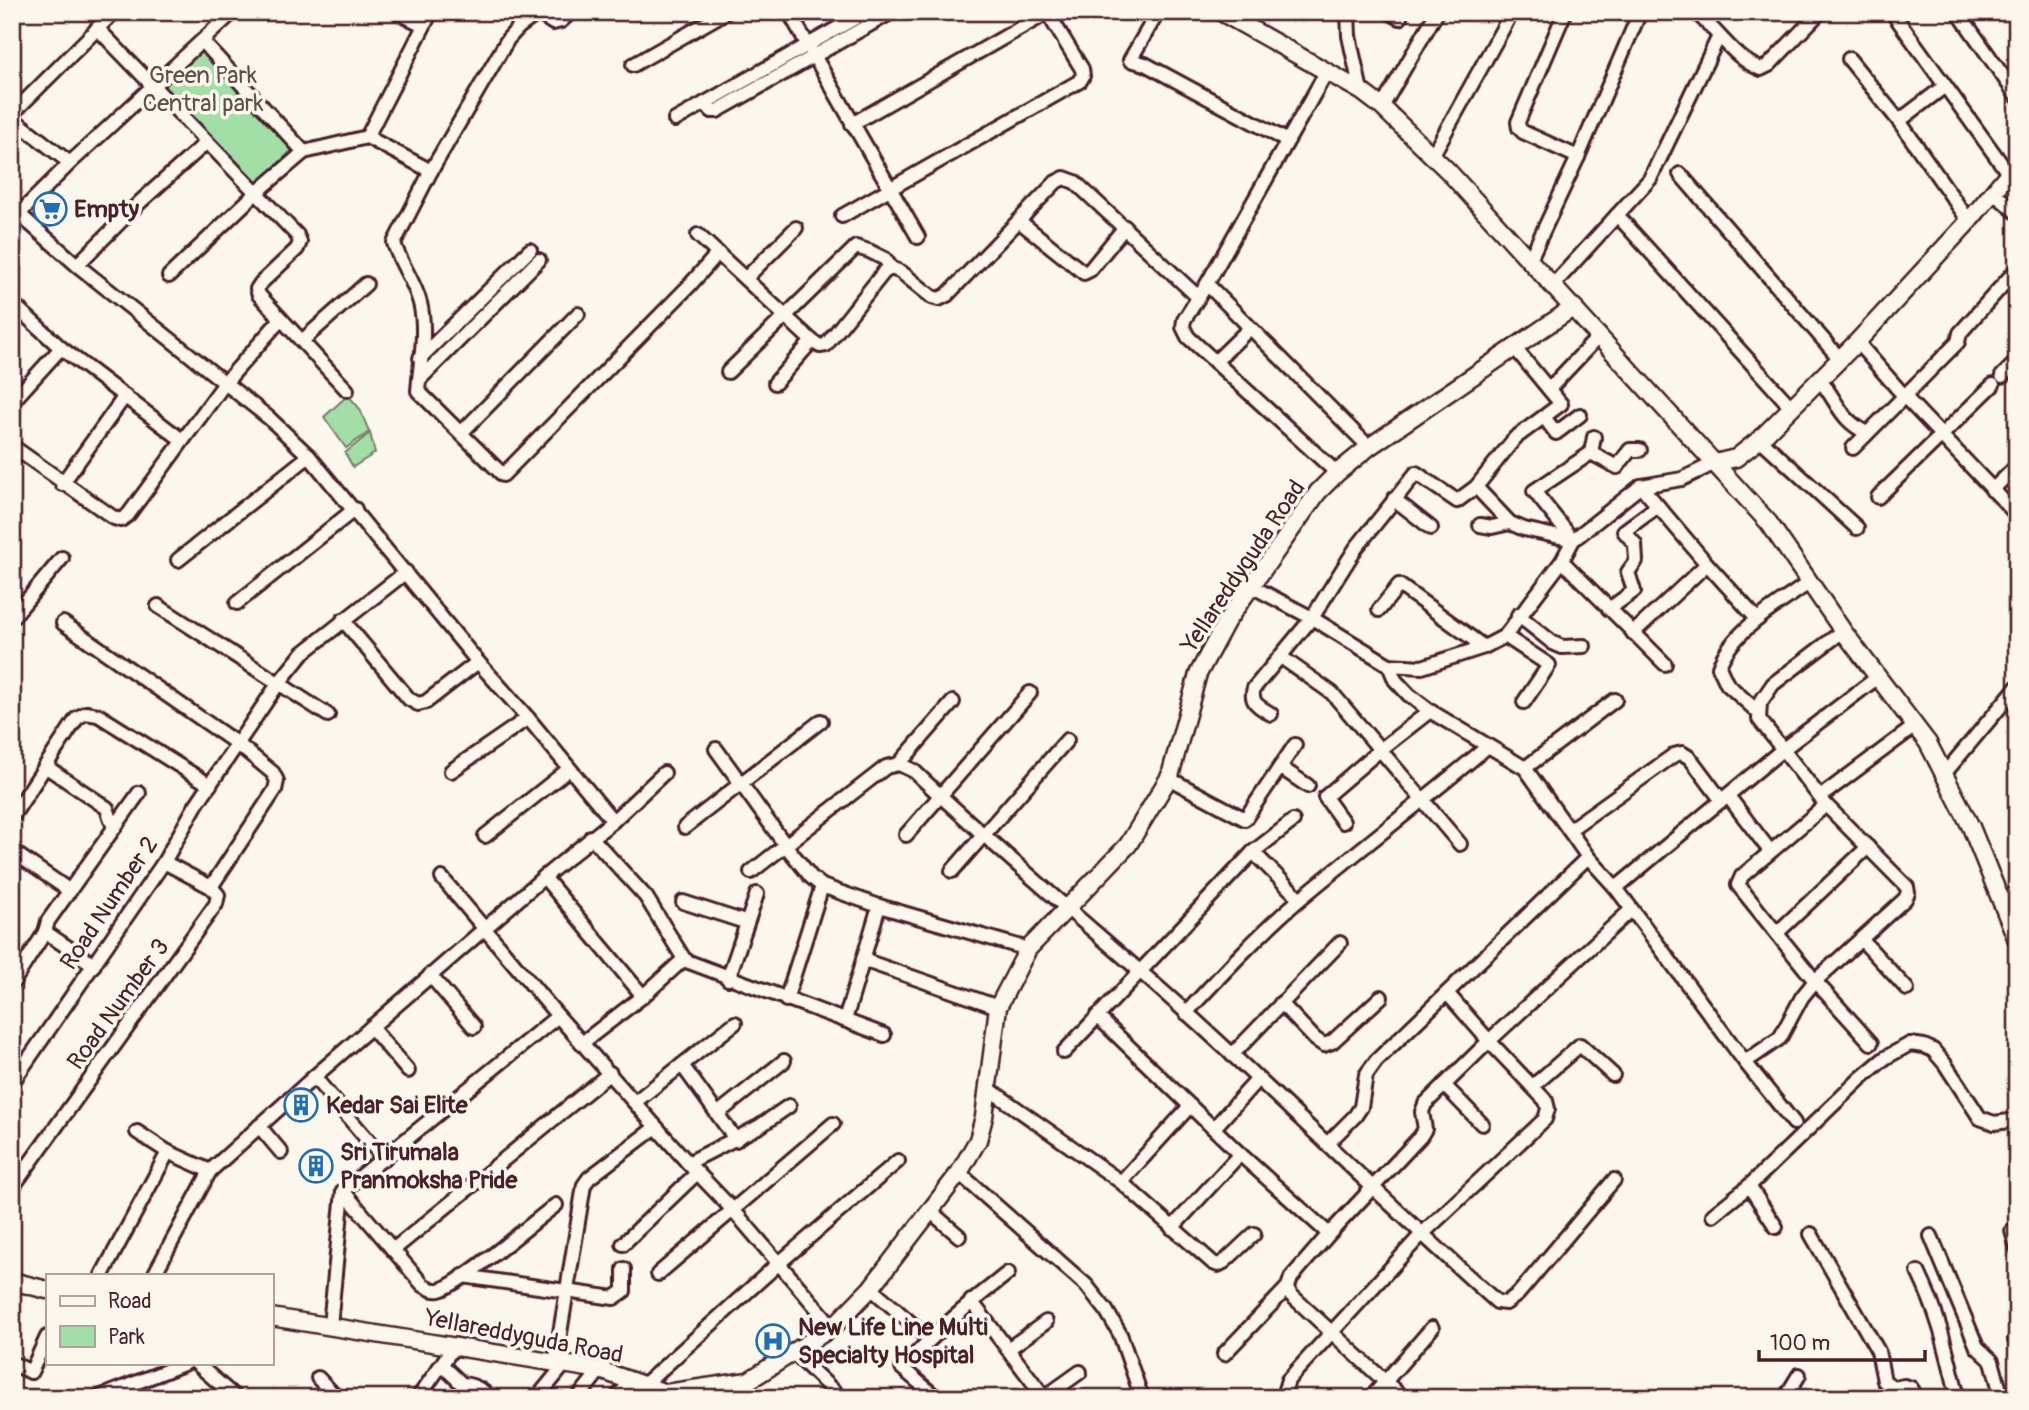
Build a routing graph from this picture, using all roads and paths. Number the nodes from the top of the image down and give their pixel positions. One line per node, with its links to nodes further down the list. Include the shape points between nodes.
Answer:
1 (114, 12): 25 (street)
2 (233, 12): 27 (street)
3 (397, 12): 24 (street)
4 (431, 12): 24 (street)
5 (571, 12): 20 (street, via 553,23)
6 (726, 12): 30 (street)
7 (789, 12): 28 (street)
8 (866, 12): 28 (street)
9 (892, 12): 28 (street)
10 (1158, 12): 42 (street, via 1130,60)
11 (1221, 12): 23 (street)
12 (1348, 12): 34 (street)
13 (1437, 12): 36 (street)
14 (1512, 12): 45 (street)
15 (1565, 12): 46 (street, via 1518,122 1523,132)
16 (1640, 12): 46 (street)
17 (1695, 12): 26 (street)
18 (1892, 12): 32 (street)
19 (1958, 12): 35 (street)
20 (538, 13): 49 (street, via 508,39)
21 (1047, 13): 40 (street); 51 (street, via 1082,69 1080,81)
22 (1812, 15): 26 (street, via 1769,65 1761,68)
23 (1246, 18): 31 (street)
24 (423, 25): 41 (street)
25 (97, 28): 33 (street); 37 (street)
26 (1719, 36): 55 (street, via 1650,179)
27 (203, 42): 33 (street); 44 (street)
28 (811, 51): 38 (street); 40 (street)
29 (1849, 59): 39 (street)
30 (633, 65)
31 (1327, 71): 34 (street); 42 (street)
32 (1945, 86): 39 (street); 48 (street)
33 (155, 87): 43 (street); 47 (street)
34 (1361, 91): 36 (street)
35 (2017, 96)
36 (1382, 107): 45 (street)
37 (12, 116): 47 (street)
38 (675, 120)
39 (1899, 121): 59 (street)
40 (852, 124): 51 (street)
41 (366, 137): 44 (street); 49 (street)
42 (1286, 140): 75 (street)
43 (207, 142): 53 (street); 68 (street)
44 (309, 150): 53 (street)
45 (1432, 156): 66 (street)
46 (1578, 157): 66 (street)
47 (70, 163): 57 (street)
48 (2012, 168): 52 (street)
49 (430, 171): 91 (street, via 394,243 421,306)
50 (1680, 174): 92 (street)
51 (890, 189): 56 (street); 63 (street)
52 (1993, 192): 54 (street); 59 (street)
53 (255, 194): 71 (street); 83 (street, via 300,242 257,289)
54 (2017, 213)
55 (1617, 215): 76 (street); 105 (street)
56 (842, 216)
57 (16, 218): 68 (street)
58 (1020, 220): 60 (street, via 1064,178); 60 (street, via 1084,272); 69 (street, via 939,299)
59 (1969, 221): 88 (street)
60 (1125, 227): 78 (street)
61 (796, 228): 73 (street)
62 (698, 235): 65 (street)
63 (918, 237)
64 (530, 250): 72 (street)
65 (718, 253): 73 (street); 108 (street, via 503,475)
66 (1530, 259): 76 (street)
67 (539, 260): 77 (street)
68 (77, 265): 98 (street)
69 (891, 268): 82 (street, via 885,260 856,247); 87 (street, via 826,345)
70 (2017, 269): 103 (street, via 1960,333 1958,342)
71 (169, 276)
72 (503, 276): 77 (street); 91 (street)
73 (746, 278): 82 (street)
74 (366, 284): 86 (street)
75 (1207, 284): 78 (street); 84 (street)
76 (1554, 284): 80 (street)
77 (513, 286): 96 (street)
78 (1198, 297): 94 (street, via 1183,327)
79 (12, 303): 90 (street)
80 (1574, 307): 85 (street); 89 (street, Yellareddyguda Road)
81 (578, 314): 108 (street)
82 (786, 316): 87 (street); 95 (street)
83 (281, 319): 86 (street); 98 (street)
84 (1250, 328): 94 (street); 115 (street)
85 (1600, 335): 100 (street); 120 (street)
86 (302, 341): 101 (street)
87 (812, 341): 99 (street)
88 (1857, 342): 92 (street); 103 (street)
89 (1514, 347): 100 (street); 115 (street, Yellareddyguda Road)
90 (61, 348): 102 (street); 104 (street)
91 (420, 358): 96 (street)
92 (1840, 359): 97 (street)
93 (2017, 361): 110 (street)
94 (1215, 362): 122 (street)
95 (728, 372)
96 (419, 380): 108 (street, via 418,391)
97 (1820, 380): 105 (street); 109 (street, via 1842,415)
98 (225, 383): 113 (street); 119 (street)
99 (775, 383)
100 (1549, 389): 107 (street, via 1561,404)
101 (347, 390)
102 (125, 396): 113 (street); 123 (street)
103 (1905, 397): 109 (street); 110 (street)
104 (12, 402)
105 (1791, 407): 112 (street)
106 (1580, 415): 107 (street, via 1556,433)
107 (1544, 417): 125 (street, via 1515,438)
108 (461, 433)
109 (1867, 433): 116 (street)
110 (1940, 434): 126 (street); 127 (street)
111 (1594, 437): 118 (street)
112 (1760, 439): 120 (street, via 1736,458); 135 (street)
113 (181, 440): 123 (street, via 121,520)
114 (12, 446): 123 (street)
115 (1369, 447): 122 (street, Yellareddyguda Road)
116 (1853, 448)
117 (1640, 450): 118 (street, via 1630,450 1617,467)
118 (1591, 453): 136 (street, via 1534,491)
119 (309, 456): 130 (street); 138 (street)
120 (1715, 463): 124 (street, via 1682,478); 142 (street, via 1769,523)
121 (2017, 466): 126 (street)
122 (1337, 473): 143 (street, Yellareddyguda Road, via 1318,492)
123 (62, 484)
124 (1641, 486): 129 (street); 136 (street)
125 (1476, 487): 128 (street, via 1457,501 1416,472); 132 (street)
126 (1992, 490): 131 (street)
127 (1878, 497)
128 (1394, 499): 134 (street); 150 (street)
129 (1658, 506): 140 (street); 146 (street, via 1624,531 1635,544 1636,561 1628,572 1634,591)
130 (355, 509): 141 (street); 144 (street)
131 (2017, 514)
132 (1510, 523): 133 (street); 136 (street)
133 (1479, 525)
134 (1431, 528)
135 (1857, 528)
136 (1573, 540): 139 (street)
137 (62, 558): 149 (street)
138 (178, 560)
139 (1562, 562): 146 (street); 148 (street)
140 (1707, 564): 151 (street); 155 (street)
141 (406, 572): 152 (street, Road Number 2); 160 (street)
142 (1810, 582): 151 (street); 154 (street)
143 (1253, 587): 150 (street); 191 (street, Yellareddyguda Road, via 1198,674)
144 (237, 603)
145 (158, 606): 164 (street)
146 (1609, 609): 155 (street)
147 (1379, 610): 158 (street, via 1399,585)
148 (1518, 615): 156 (street); 157 (street, via 1553,643)
149 (12, 618)
150 (1312, 618): 159 (street); 161 (street)
151 (1757, 619): 171 (street, via 1723,654 1718,667 1727,684)
152 (343, 620): 160 (street, via 418,704); 164 (street, Road Number 2, via 303,653)
153 (63, 622): 179 (street)
154 (1843, 631): 163 (street); 171 (street, via 1773,684)
155 (1633, 633): 162 (street)
156 (1505, 635): 158 (street); 169 (street, via 1549,665)
157 (1584, 646)
158 (1484, 647): 161 (street, via 1422,667)
159 (1281, 657): 172 (street, via 1251,696); 182 (street, via 1332,693)
160 (478, 662): 174 (street)
161 (1388, 664): 170 (street, via 1395,680)
162 (1665, 664)
163 (1878, 677): 176 (street); 183 (street)
164 (278, 684): 173 (street); 179 (street, Road Number 2)
165 (2015, 692): 192 (street)
166 (1030, 693): 197 (street)
167 (1615, 700): 187 (street)
168 (953, 702): 184 (street)
169 (1524, 702)
170 (1430, 712): 180 (street); 182 (street)
171 (1759, 713): 183 (street)
172 (1271, 714)
173 (328, 715)
174 (528, 718): 188 (street); 189 (street)
175 (821, 721): 193 (street)
176 (1915, 726): 192 (street); 200 (street)
177 (1067, 740): 210 (street)
178 (1295, 744): 186 (street)
179 (239, 745): 194 (street, Road Number 2); 225 (street, via 277,781)
180 (1488, 746): 187 (street); 199 (street)
181 (716, 748): 193 (street)
182 (1380, 750): 199 (street); 204 (street, via 1325,797)
183 (1782, 750): 198 (street); 200 (street)
184 (899, 764): 197 (street, via 914,771); 213 (street, via 886,767)
185 (45, 766): 194 (street, via 77,718 86,713 98,715); 201 (street); 206 (street, via 107,808)
186 (1280, 767): 191 (street, via 1245,819); 195 (street)
187 (1525, 768): 207 (street)
188 (569, 769): 202 (street); 209 (street)
189 (451, 771)
190 (664, 773): 202 (street)
191 (1170, 773): 232 (street, Yellareddyguda Road, via 1128,845)
192 (1944, 774): 235 (street)
193 (742, 784): 205 (street); 213 (street)
194 (210, 785): 219 (street, Road Number 2)
195 (1308, 786)
196 (139, 793): 206 (street)
197 (940, 796): 208 (street); 210 (street)
198 (1725, 799): 207 (street, via 1682,753); 216 (street); 226 (street)
199 (1423, 801): 212 (street); 229 (street)
200 (1823, 801): 214 (street); 216 (street)
201 (12, 817)
202 (613, 821): 211 (street)
203 (1293, 821): 217 (street)
204 (1343, 822)
205 (685, 827)
206 (114, 828): 227 (street)
207 (1569, 830): 218 (street)
208 (906, 835)
209 (485, 836)
210 (984, 836): 221 (street); 232 (street)
211 (591, 837): 222 (street); 244 (street, via 646,897)
212 (1460, 844)
213 (786, 846): 220 (street); 224 (street)
214 (1868, 847): 238 (street); 239 (street, via 1908,893)
215 (12, 851): 227 (street)
216 (1770, 851): 238 (street, via 1738,885)
217 (1253, 852): 229 (street); 246 (street)
218 (1588, 858): 226 (street); 252 (street)
219 (164, 862): 225 (street); 245 (street, Road Number 2)
220 (751, 872)
221 (952, 872)
222 (544, 877): 236 (street); 253 (street)
223 (442, 878): 236 (street)
224 (822, 886): 231 (street); 255 (street)
225 (211, 887): 309 (street, Road Number 3, via 218,895 216,904)
226 (1616, 888): 233 (street)
227 (70, 891): 237 (street)
228 (757, 894): 234 (street)
229 (1300, 900): 258 (street)
230 (683, 902): 234 (street)
231 (879, 906): 242 (street); 243 (street)
232 (1068, 910): 242 (street, Yellareddyguda Road); 246 (street)
233 (1631, 910): 266 (street); 272 (street)
234 (745, 922): 248 (street)
235 (2013, 923): 240 (street)
236 (484, 929): 247 (street); 259 (street)
237 (44, 932): 245 (street); 250 (street)
238 (1778, 932): 249 (street)
239 (1861, 939): 249 (street); 251 (street)
240 (2017, 940)
241 (1340, 943): 256 (street)
242 (1028, 950): 257 (street, Yellareddyguda Road)
243 (863, 960): 257 (street); 261 (street)
244 (689, 962): 248 (street); 253 (street)
245 (94, 965): 279 (street, Road Number 2)
246 (1139, 972): 258 (street); 260 (street)
247 (430, 975): 263 (street); 264 (street)
248 (727, 979): 255 (street)
249 (1815, 981): 268 (street); 272 (street, via 1780,1038)
250 (12, 984)
251 (1907, 989)
252 (1447, 993): 266 (street); 296 (street, via 1376,1061 1366,1075 1361,1107)
253 (643, 996): 267 (street)
254 (1381, 997): 256 (street, via 1324,1045)
255 (786, 1000): 261 (street)
256 (1281, 1003): 270 (street)
257 (998, 1007): 282 (street, Yellareddyguda Road)
258 (1186, 1013): 270 (street)
259 (558, 1016): 267 (street); 300 (street)
260 (1097, 1016): 269 (street); 285 (street)
261 (845, 1020): 265 (street)
262 (735, 1023): 273 (street)
263 (371, 1027): 274 (street); 277 (street)
264 (474, 1027)
265 (884, 1035)
266 (1489, 1041): 280 (street); 281 (street)
267 (582, 1043): 275 (street)
268 (1871, 1043)
269 (1063, 1052)
270 (1232, 1055): 278 (street)
271 (784, 1061): 286 (street)
272 (1745, 1062): 288 (street)
273 (682, 1065): 283 (street); 286 (street)
274 (408, 1071)
275 (610, 1073): 283 (street); 326 (street)
276 (1613, 1075): 281 (street, via 1580,1045)
277 (314, 1077): 291 (street); 300 (street)
278 (1257, 1080): 293 (street); 296 (street)
279 (12, 1083)
280 (1444, 1085): 290 (street); 308 (street, via 1424,1104 1425,1129 1420,1137)
281 (1533, 1086): 321 (street, via 1546,1101 1545,1119)
282 (988, 1094): 304 (street, Yellareddyguda Road, via 978,1140); 306 (street)
283 (635, 1102): 292 (street)
284 (789, 1106): 295 (street)
285 (1190, 1106): 293 (street); 306 (street)
286 (719, 1116): 295 (street)
287 (2017, 1120): 307 (street, via 1994,1123 1980,1118 1933,1050 1910,1044 1861,1078)
288 (1794, 1123)
289 (833, 1124): 312 (street)
290 (1482, 1124)
291 (259, 1126): 298 (street); 303 (street)
292 (656, 1127): 302 (street); 339 (street, via 584,1185)
293 (1214, 1128): 299 (street)
294 (137, 1132): 297 (street)
295 (736, 1140): 302 (street)
296 (1327, 1144): 308 (street)
297 (169, 1152): 303 (street); 331 (street)
298 (281, 1152)
299 (1240, 1154): 316 (street); 319 (street)
300 (384, 1159): 310 (street)
301 (898, 1161): 327 (street)
302 (692, 1168): 312 (street); 324 (street)
303 (210, 1171): 332 (street)
304 (959, 1173): 313 (street, Yellareddyguda Road); 378 (street, via 1086,1285 1119,1334)
305 (1614, 1180): 321 (street, via 1506,1303 1497,1301)
306 (1121, 1182): 316 (street)
307 (1749, 1186): 314 (street); 315 (street)
308 (1373, 1187): 319 (street); 321 (street)
309 (12, 1188)
310 (343, 1191): 326 (street); 343 (street)
311 (556, 1205): 334 (street)
312 (734, 1211): 327 (street); 333 (street)
313 (930, 1211): 322 (street); 337 (street, Yellareddyguda Road)
314 (1713, 1215)
315 (1776, 1227)
316 (1171, 1228): 318 (street, via 1218,1265)
317 (2012, 1231): 325 (street)
318 (1254, 1234)
319 (1329, 1234): 336 (street)
320 (1811, 1234): 383 (street, via 1878,1352 1884,1381 1894,1388 1911,1388)
321 (1421, 1235): 346 (street)
322 (959, 1236)
323 (1931, 1236): 385 (street, via 1977,1347 1992,1361)
324 (623, 1244)
325 (2017, 1248)
326 (393, 1250): 334 (street, via 432,1290 441,1290)
327 (778, 1264): 344 (street); 364 (street)
328 (624, 1269): 339 (street, via 620,1296)
329 (1918, 1272): 384 (street, via 1934,1304)
330 (1008, 1273): 340 (street)
331 (103, 1274)
332 (155, 1274)
333 (658, 1274)
334 (463, 1276): 339 (street)
335 (12, 1282): 338 (street)
336 (1288, 1287): 346 (street); 352 (street)
337 (872, 1288): 344 (street, Yellareddyguda Road); 348 (street)
338 (46, 1290)
339 (567, 1292): 357 (street)
340 (971, 1301): 348 (street); 350 (street)
341 (273, 1317): 343 (street, Yellareddyguda Road)
342 (1046, 1322): 350 (street)
343 (330, 1326): 349 (street, Yellareddyguda Road)
344 (833, 1326): 351 (street, Yellareddyguda Road)
345 (1432, 1328): 363 (street)
346 (1331, 1333): 363 (street); 379 (street, via 1288,1380)
347 (46, 1339): 353 (street, via 31,1372)
348 (929, 1339): 377 (street, via 902,1367)
349 (455, 1345): 356 (street); 357 (street, Yellareddyguda Road)
350 (1008, 1349): 367 (street)
351 (794, 1353): 362 (street, Yellareddyguda Road, via 748,1381); 376 (street)
352 (1224, 1354)
353 (12, 1363)
354 (183, 1364): 368 (street)
355 (198, 1364): 369 (street)
356 (442, 1365): 366 (street); 371 (street, via 462,1384 483,1390)
357 (559, 1365): 358 (street, Yellareddyguda Road); 372 (street)
358 (600, 1370): 364 (street, Yellareddyguda Road); 373 (street)
359 (1080, 1372): 367 (street)
360 (1799, 1375): 382 (street)
361 (318, 1378): 370 (street)
362 (737, 1381): 365 (street, Yellareddyguda Road); 375 (street)
363 (1385, 1381): 380 (street); 381 (street)
364 (639, 1382): 365 (street, Yellareddyguda Road); 374 (street)
365 (664, 1395)
366 (419, 1397)
367 (1045, 1397)
368 (97, 1398)
369 (236, 1398)
370 (337, 1398)
371 (490, 1398)
372 (537, 1398)
373 (578, 1398)
374 (616, 1398)
375 (749, 1398)
376 (841, 1398)
377 (937, 1398)
378 (1142, 1398)
379 (1285, 1398)
380 (1371, 1398)
381 (1403, 1398)
382 (1785, 1398)
383 (1917, 1398)
384 (1958, 1398)
385 (2002, 1398)

